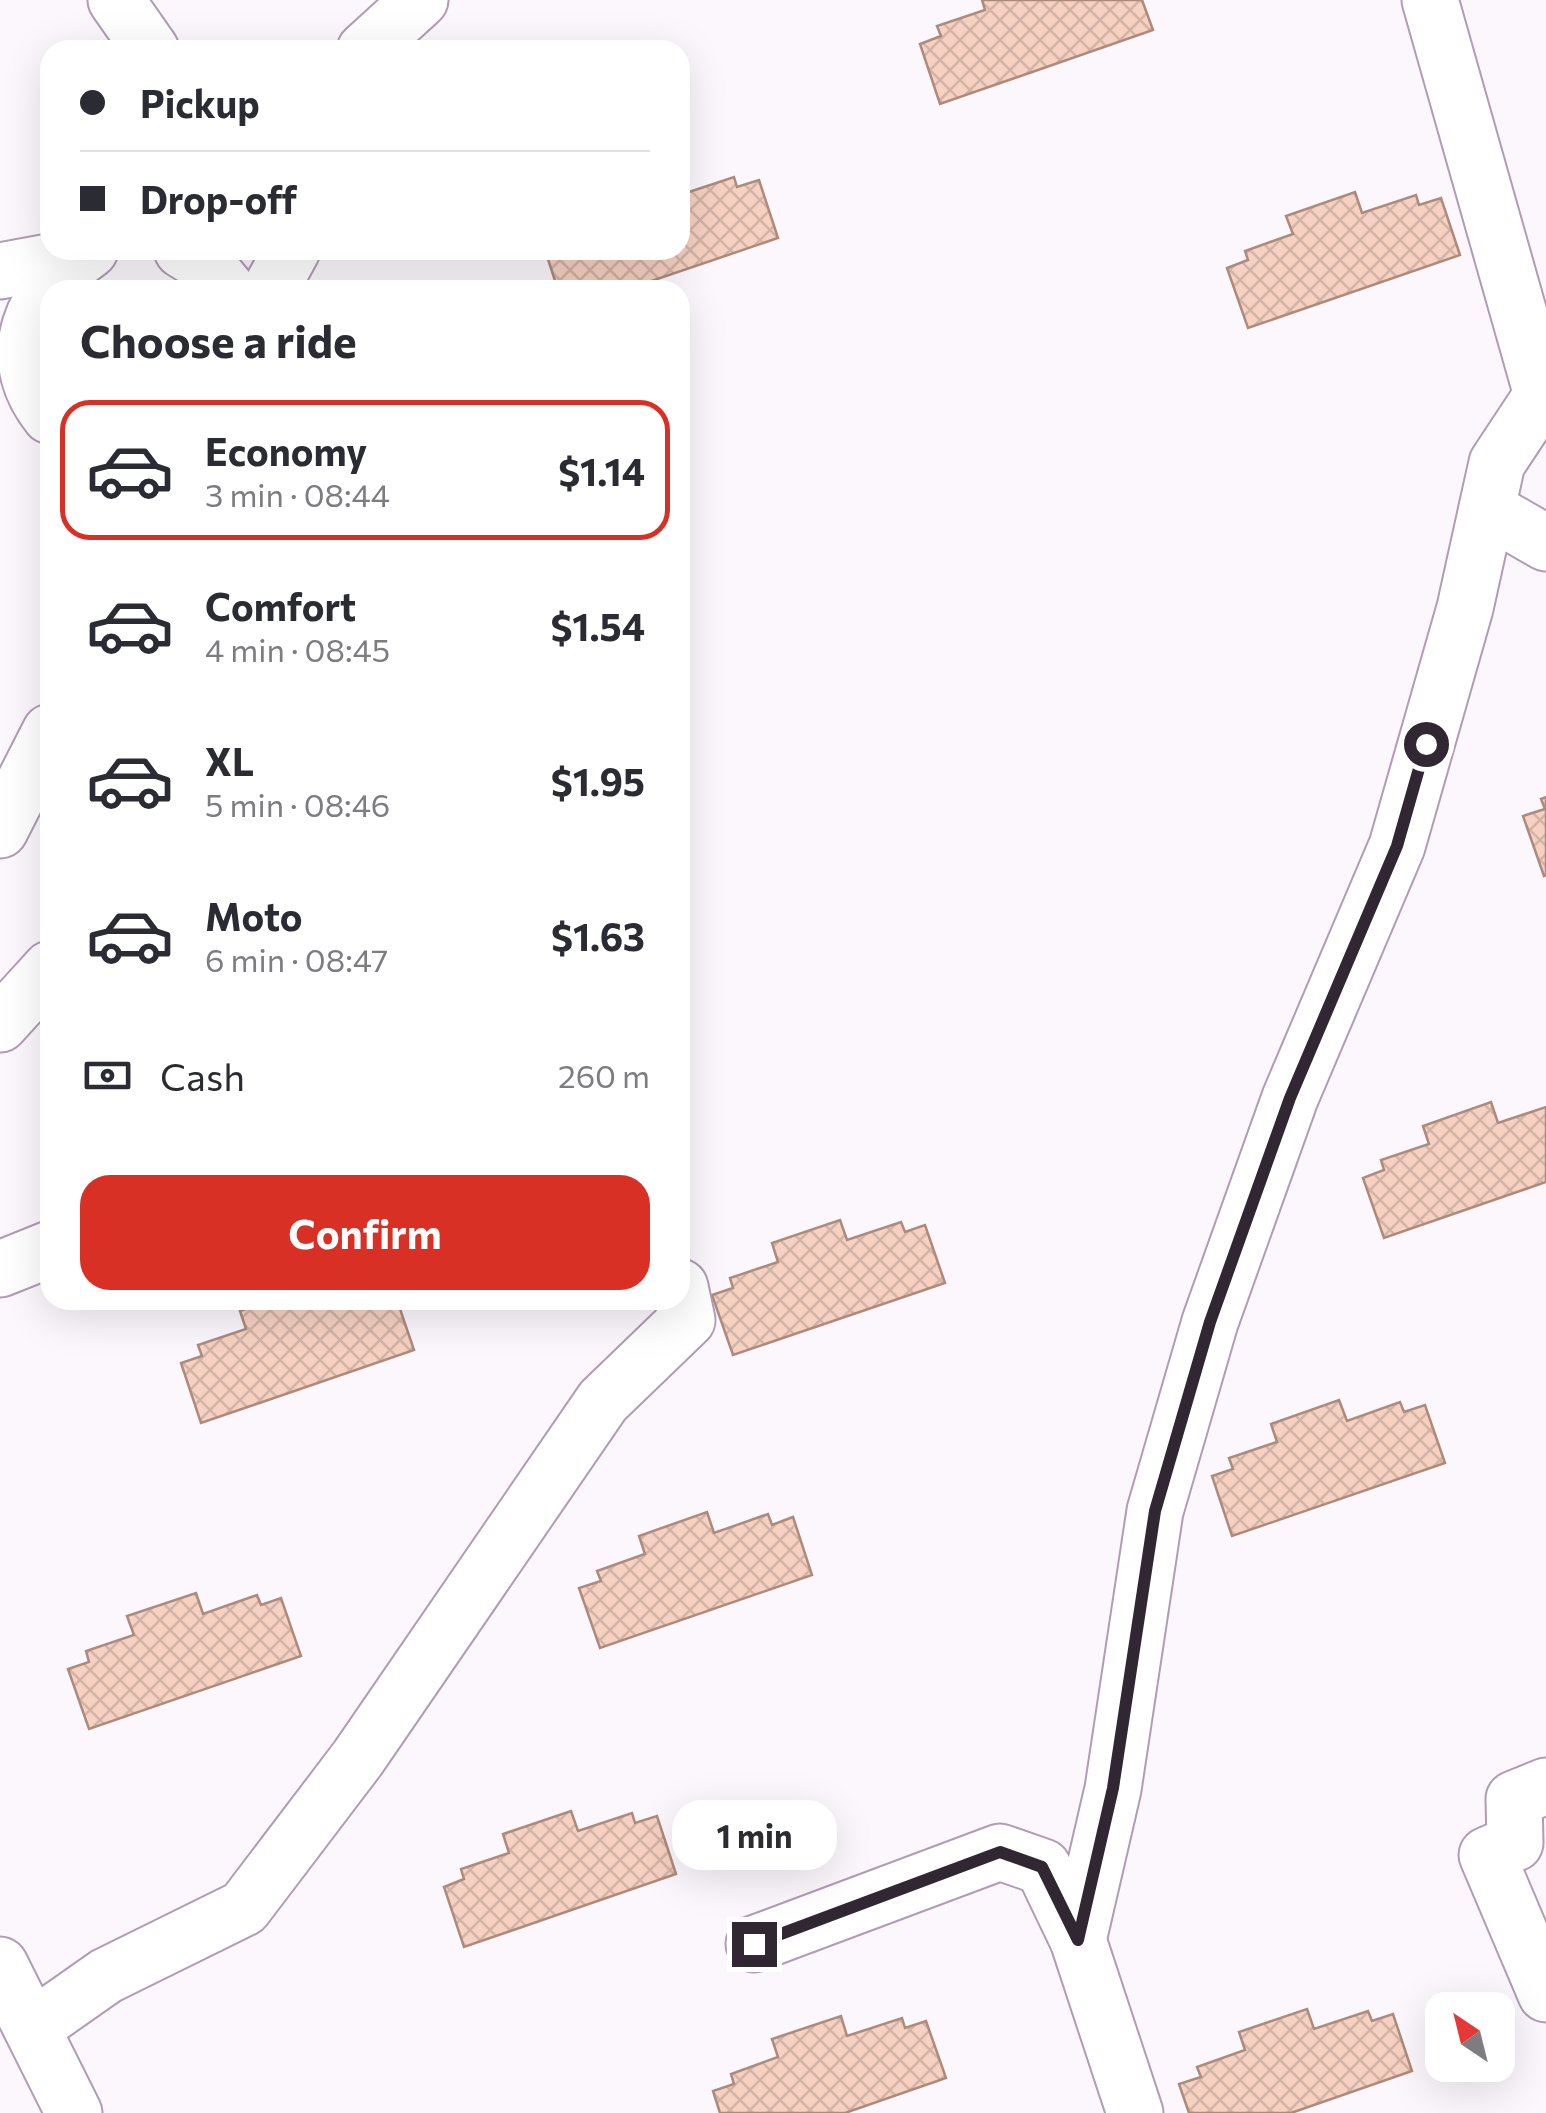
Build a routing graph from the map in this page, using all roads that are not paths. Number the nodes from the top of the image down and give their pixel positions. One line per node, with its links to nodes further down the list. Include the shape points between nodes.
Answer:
1 (116, 0): 5 (street)
2 (420, 0): 6 (street)
3 (434, 0): 7 (street)
4 (1430, 0): 16 (street, via 1542,394 1497,463)
5 (143, 40)
6 (376, 40)
7 (412, 40)
8 (52, 260): 11 (street)
9 (75, 260): 12 (street)
10 (198, 260): 13 (street)
11 (0, 271)
12 (54, 280)
13 (220, 280)
14 (40, 299): 15 (street, via 26,354)
15 (27, 394)
16 (1487, 508): 17 (street); 26 (street, via 1397,846 1290,1098 1210,1322 1160,1492 1113,1788)
17 (1546, 544)
18 (40, 752): 19 (street)
19 (0, 830)
20 (40, 979): 21 (street)
21 (3, 1011)
22 (40, 1252): 23 (street)
23 (0, 1270)
24 (685, 1310): 30 (street, via 687,1320 603,1401 358,1758 244,1908 106,1976)
25 (1546, 1786): 29 (street, via 1514,1799 1516,1843 1487,1856)
26 (1078, 1940): 27 (street, via 1042,1867 1000,1852); 32 (street)
27 (754, 1944)
28 (0, 1966): 30 (street)
29 (1546, 1994)
30 (32, 2028): 31 (street)
31 (74, 2113)
32 (1135, 2113)

